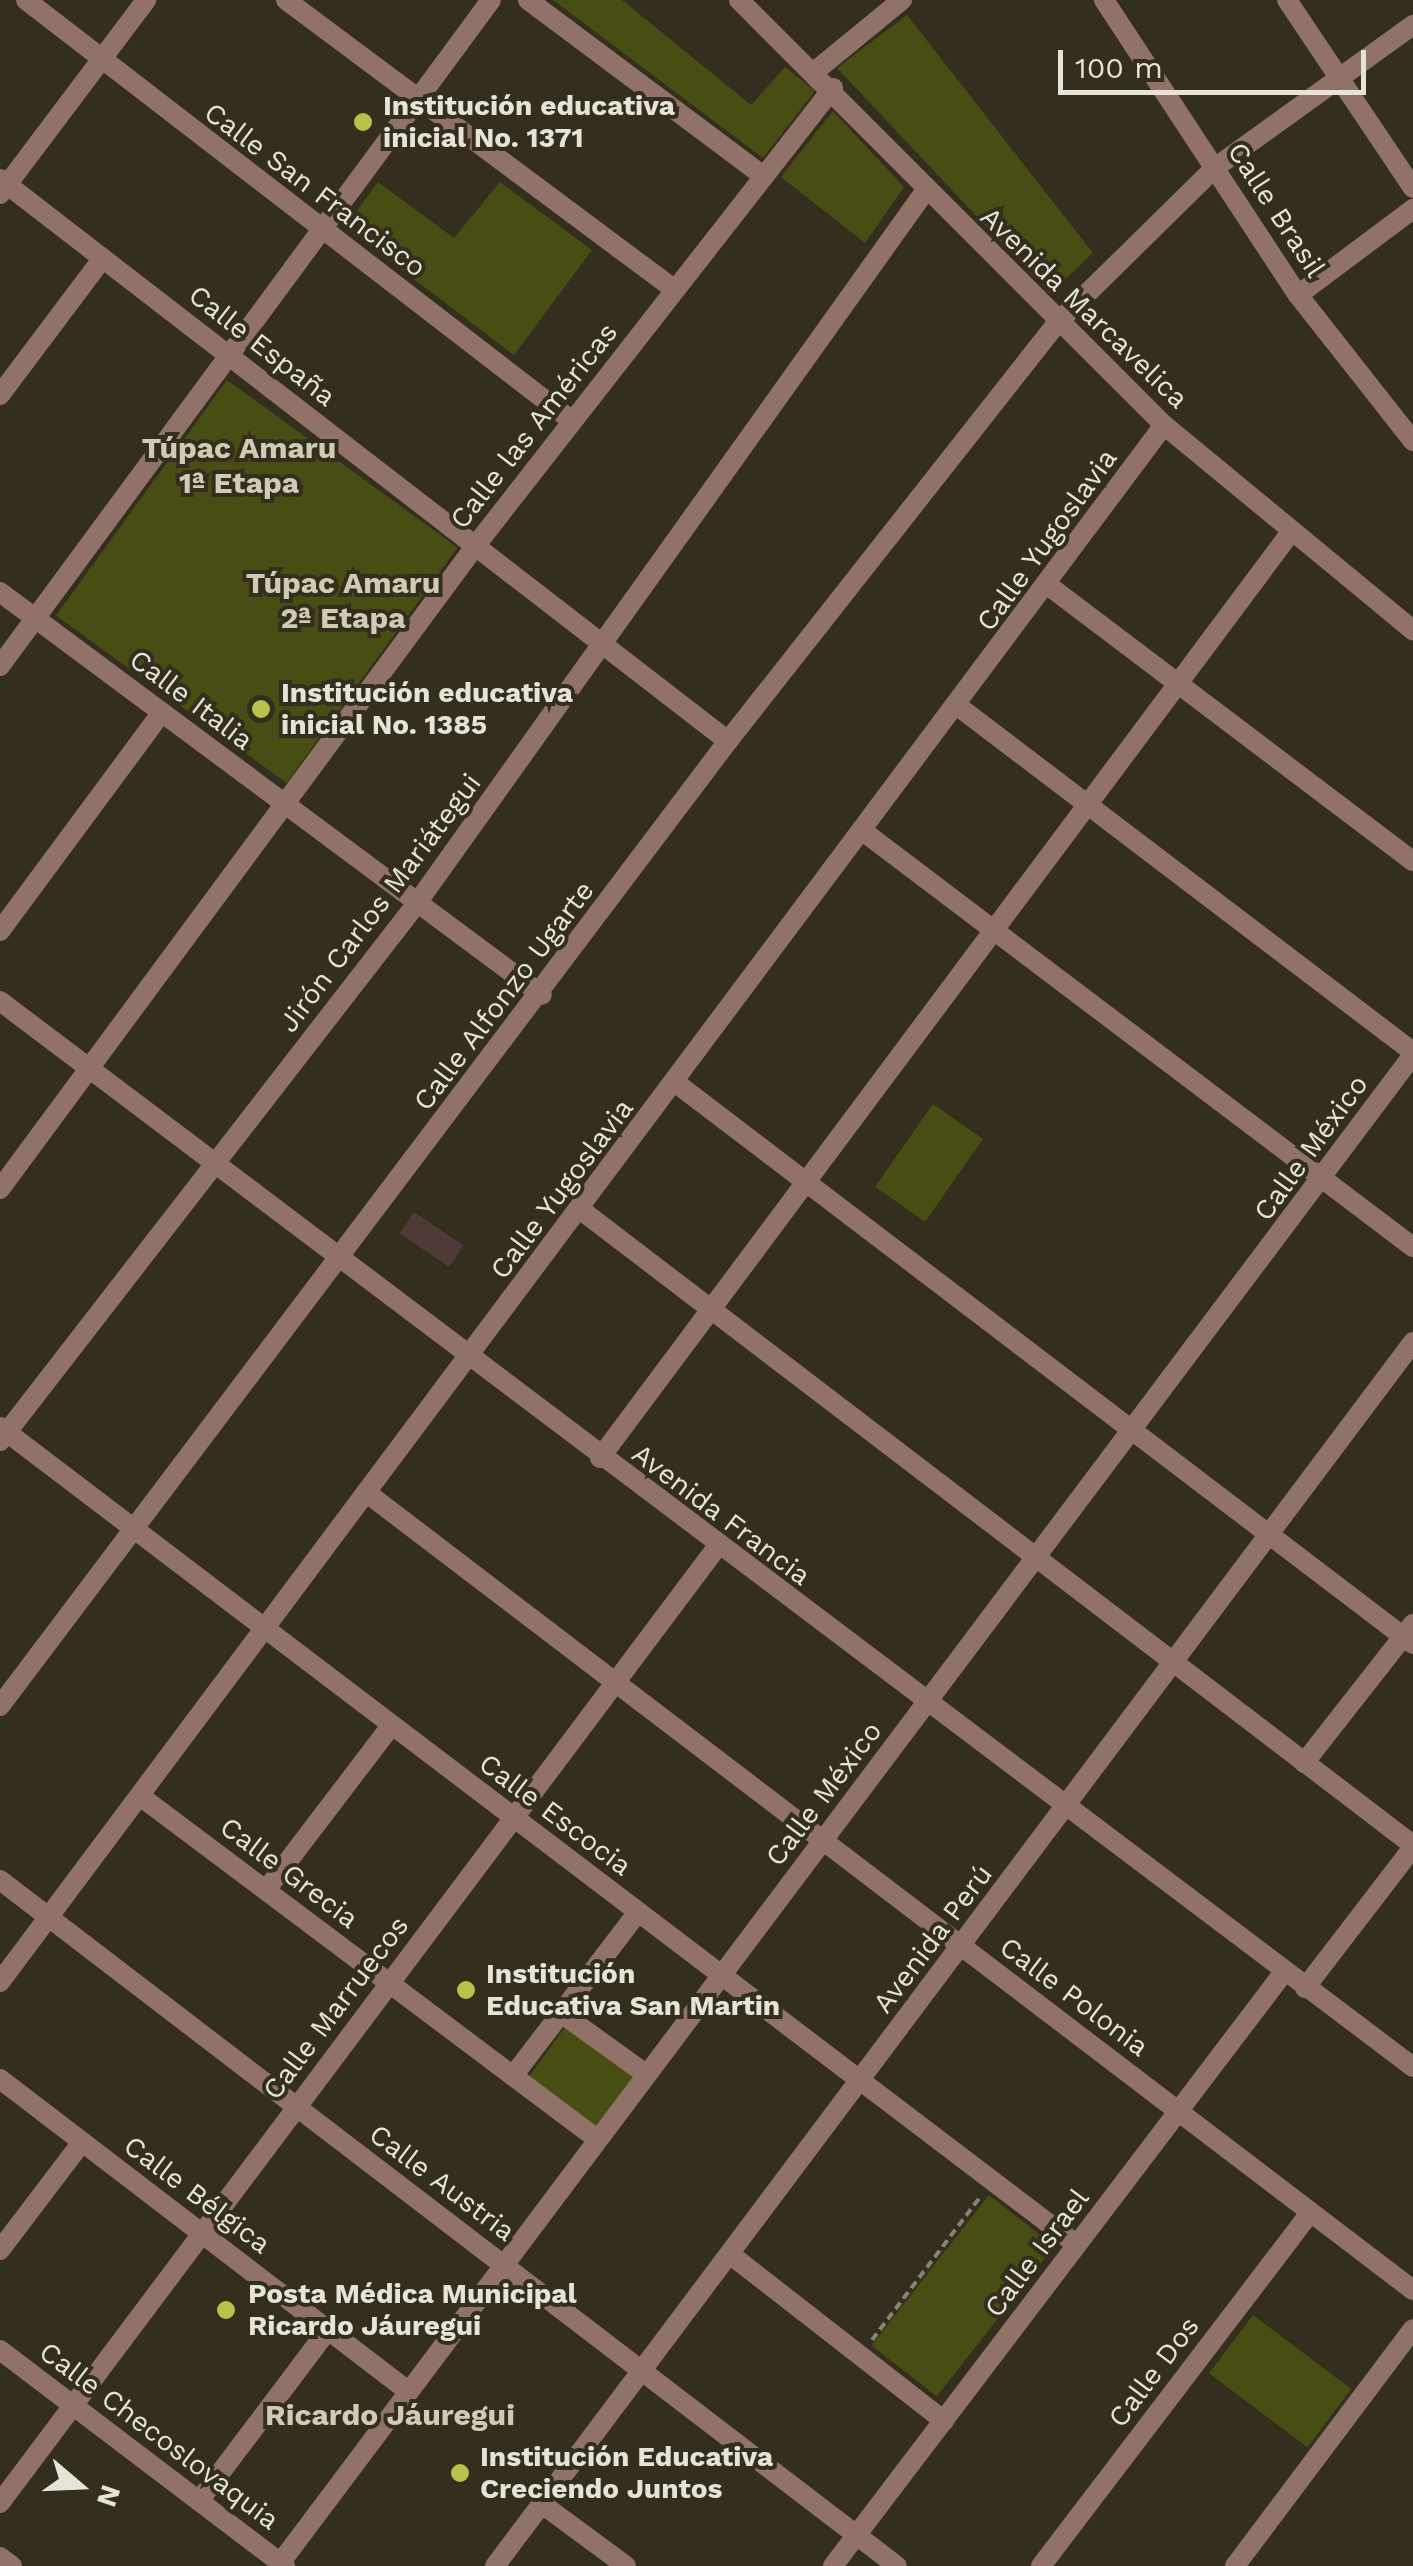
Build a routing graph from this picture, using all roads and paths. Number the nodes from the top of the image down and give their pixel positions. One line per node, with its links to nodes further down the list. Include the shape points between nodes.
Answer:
1 (26, 0): 11 (street, Calle San Francisco)
2 (146, 0): 11 (street)
3 (286, 0): 15 (street)
4 (492, 0): 15 (street)
5 (528, 0): 17 (street)
6 (739, 0): 12 (street, Avenida Marcavelica)
7 (902, 0): 12 (street)
8 (1104, 0): 16 (street, Calle Brasil)
9 (1287, 0): 13 (street)
10 (1413, 25): 13 (street, Calle Alfonzo Ugarte)
11 (100, 60): 18 (street); 22 (street, Calle San Francisco)
12 (814, 72): 14 (street, Avenida Marcavelica)
13 (1339, 77): 16 (street, Calle Alfonzo Ugarte); 19 (street)
14 (833, 88): 17 (street, Calle las Américas); 20 (street, Avenida Marcavelica)
15 (419, 98): 22 (street); 24 (street)
16 (1216, 167): 25 (street, Calle Brasil); 26 (street, Calle Alfonzo Ugarte)
17 (763, 176): 24 (street, Calle las Américas)
18 (2, 186): 23 (street, Calle España)
19 (1413, 188)
20 (926, 190): 26 (street, Avenida Marcavelica); 38 (street, Jirón Carlos Mariátegui)
21 (1413, 209): 25 (street)
22 (322, 230): 27 (street); 29 (street, Calle San Francisco)
23 (102, 258): 27 (street, Calle España); 28 (street)
24 (675, 290): 29 (street, Calle las Américas)
25 (1298, 295): 31 (street, Calle Brasil)
26 (1057, 324): 30 (street, Avenida Marcavelica); 43 (street, Calle Alfonzo Ugarte)
27 (228, 354): 33 (street, Calle España); 36 (street)
28 (0, 395)
29 (572, 421): 33 (street, Calle las Américas)
30 (1164, 426): 32 (street, Avenida Marcavelica); 34 (street, Calle Yugoslavia)
31 (1413, 441)
32 (1291, 532): 37 (street, Avenida Marcavelica); 40 (street)
33 (476, 546): 38 (street, Calle España); 44 (street, Calle las Américas)
34 (1049, 586): 40 (street); 41 (street, Calle Yugoslavia)
35 (0, 592): 36 (street, Calle Italia)
36 (36, 619): 39 (street); 42 (street, Calle Italia)
37 (1413, 630)
38 (605, 643): 43 (street, Calle España); 48 (street, Jirón Carlos Mariátegui)
39 (0, 666)
40 (1181, 686): 45 (street); 47 (street)
41 (959, 707): 45 (street); 46 (street, Calle Yugoslavia)
42 (162, 712): 44 (street, Calle Italia); 49 (street)
43 (728, 741): 51 (street, Calle Alfonzo Ugarte)
44 (284, 804): 48 (street, Calle Italia); 54 (street, Calle las Américas)
45 (1090, 806): 50 (street); 53 (street)
46 (864, 832): 50 (street); 55 (street, Calle Yugoslavia)
47 (1413, 861)
48 (417, 903): 51 (street, Calle Italia); 56 (street, Jirón Carlos Mariátegui)
49 (0, 931)
50 (996, 932): 57 (street); 58 (street)
51 (542, 995): 62 (street, Calle Alfonzo Ugarte)
52 (0, 1002): 54 (street, Avenida Francia)
53 (1413, 1053): 57 (street, Calle México)
54 (88, 1072): 56 (street, Avenida Francia); 59 (street, Calle las Américas)
55 (676, 1083): 58 (street); 60 (street, Calle Yugoslavia)
56 (217, 1164): 62 (street, Avenida Francia); 67 (street, Jirón Carlos Mariátegui)
57 (1322, 1178): 61 (street); 66 (street, Calle México)
58 (807, 1182): 63 (street); 66 (street)
59 (0, 1189)
60 (580, 1210): 63 (street); 65 (street, Calle Yugoslavia)
61 (1413, 1247)
62 (338, 1258): 65 (street, Avenida Francia); 70 (street, Calle Alfonzo Ugarte)
63 (712, 1309): 68 (street); 73 (street)
64 (1413, 1342): 71 (street, Avenida Perú)
65 (468, 1359): 68 (street, Avenida Francia); 69 (street, Calle Yugoslavia)
66 (1137, 1433): 71 (street); 73 (street, Calle México)
67 (2, 1434): 70 (street, Calle Escocia)
68 (600, 1458): 72 (street, Avenida Francia)
69 (367, 1493): 74 (street, Calle Yugoslavia); 77 (street, Calle Polonia)
70 (132, 1530): 74 (street, Calle Escocia); 79 (street, Calle Alfonzo Ugarte)
71 (1271, 1536): 75 (street); 76 (street, Avenida Perú)
72 (716, 1547): 77 (street, Calle Marruecos); 78 (street, Avenida Francia)
73 (1040, 1560): 76 (street); 78 (street, Calle México)
74 (265, 1630): 80 (street, Calle Escocia); 82 (street, Calle Yugoslavia)
75 (1410, 1635): 81 (street)
76 (1175, 1663): 81 (street); 83 (street, Avenida Perú)
77 (615, 1682): 84 (street, Calle Marruecos); 85 (street, Calle Polonia)
78 (927, 1704): 83 (street, Avenida Francia); 85 (street, Calle México)
79 (0, 1706)
80 (391, 1726): 84 (street, Calle Escocia); 88 (street)
81 (1304, 1762): 86 (street)
82 (140, 1796): 88 (street, Calle Grecia); 90 (street, Calle Yugoslavia)
83 (1065, 1810): 91 (street, Avenida Perú); 92 (street, Avenida Francia)
84 (513, 1818): 89 (street, Calle Escocia); 95 (street, Calle Marruecos)
85 (823, 1840): 91 (street, Calle Polonia); 93 (street, Calle México)
86 (1413, 1846): 96 (street)
87 (0, 1880): 90 (street, Calle Austria)
88 (266, 1890): 95 (street, Calle Grecia)
89 (638, 1912): 93 (street, Calle Escocia); 97 (street)
90 (49, 1917): 94 (street, Calle Yugoslavia); 103 (street, Calle Austria)
91 (962, 1946): 102 (street, Avenida Perú); 104 (street, Calle Polonia)
92 (1284, 1972): 96 (street, Avenida Francia); 104 (street, Calle Israel)
93 (722, 1973): 99 (street, Calle México); 102 (street, Calle Escocia)
94 (0, 1982)
95 (390, 1984): 100 (street, Calle Grecia); 103 (street, Calle Marruecos)
96 (1306, 1988): 98 (street, Avenida Francia)
97 (560, 2014): 99 (street); 100 (street)
98 (1413, 2067)
99 (646, 2074): 105 (street, Calle México)
100 (513, 2076): 105 (street, Calle Grecia)
101 (0, 2079): 106 (street, Calle Bélgica)
102 (862, 2079): 107 (street, Calle Escocia); 112 (street, Avenida Perú)
103 (297, 2107): 109 (street, Calle Marruecos); 113 (street, Calle Austria)
104 (1179, 2112): 108 (street, Calle Polonia); 110 (street, Calle Israel)
105 (597, 2139): 113 (street, Calle México)
106 (82, 2142): 109 (street, Calle Bélgica); 111 (street)
107 (992, 2180): 110 (street, Calle Escocia); 118 (path)
108 (1311, 2212): 114 (street, Calle Polonia); 134 (street, Calle Dos)
109 (202, 2233): 116 (street, Calle Bélgica); 121 (street, Calle Marruecos)
110 (1077, 2245): 122 (street, Calle Israel)
111 (0, 2250)
112 (731, 2255): 118 (street); 119 (street, Avenida Perú)
113 (504, 2266): 119 (street, Calle Austria); 120 (street, Calle México)
114 (1413, 2290)
115 (1413, 2329): 135 (street)
116 (328, 2330): 120 (street, Calle Bélgica); 123 (street)
117 (0, 2350): 121 (street, Calle Checoslovaquia)
118 (860, 2356): 122 (street)
119 (642, 2371): 125 (street, Avenida Perú); 126 (street, Calle Austria)
120 (408, 2391): 128 (street, Calle México)
121 (73, 2405): 123 (street, Calle Checoslovaquia); 124 (street, Calle Marruecos)
122 (944, 2420): 126 (street, Calle Israel)
123 (199, 2501): 128 (street, Calle Checoslovaquia)
124 (0, 2503)
125 (542, 2504): 130 (street, Avenida Perú); 131 (street)
126 (857, 2535): 132 (street, Calle Israel); 133 (street, Calle Austria)
127 (0, 2557): 129 (street)
128 (281, 2565)
129 (12, 2566)
130 (495, 2566)
131 (626, 2566)
132 (834, 2566)
133 (897, 2566)
134 (1041, 2566)
135 (1235, 2566)

